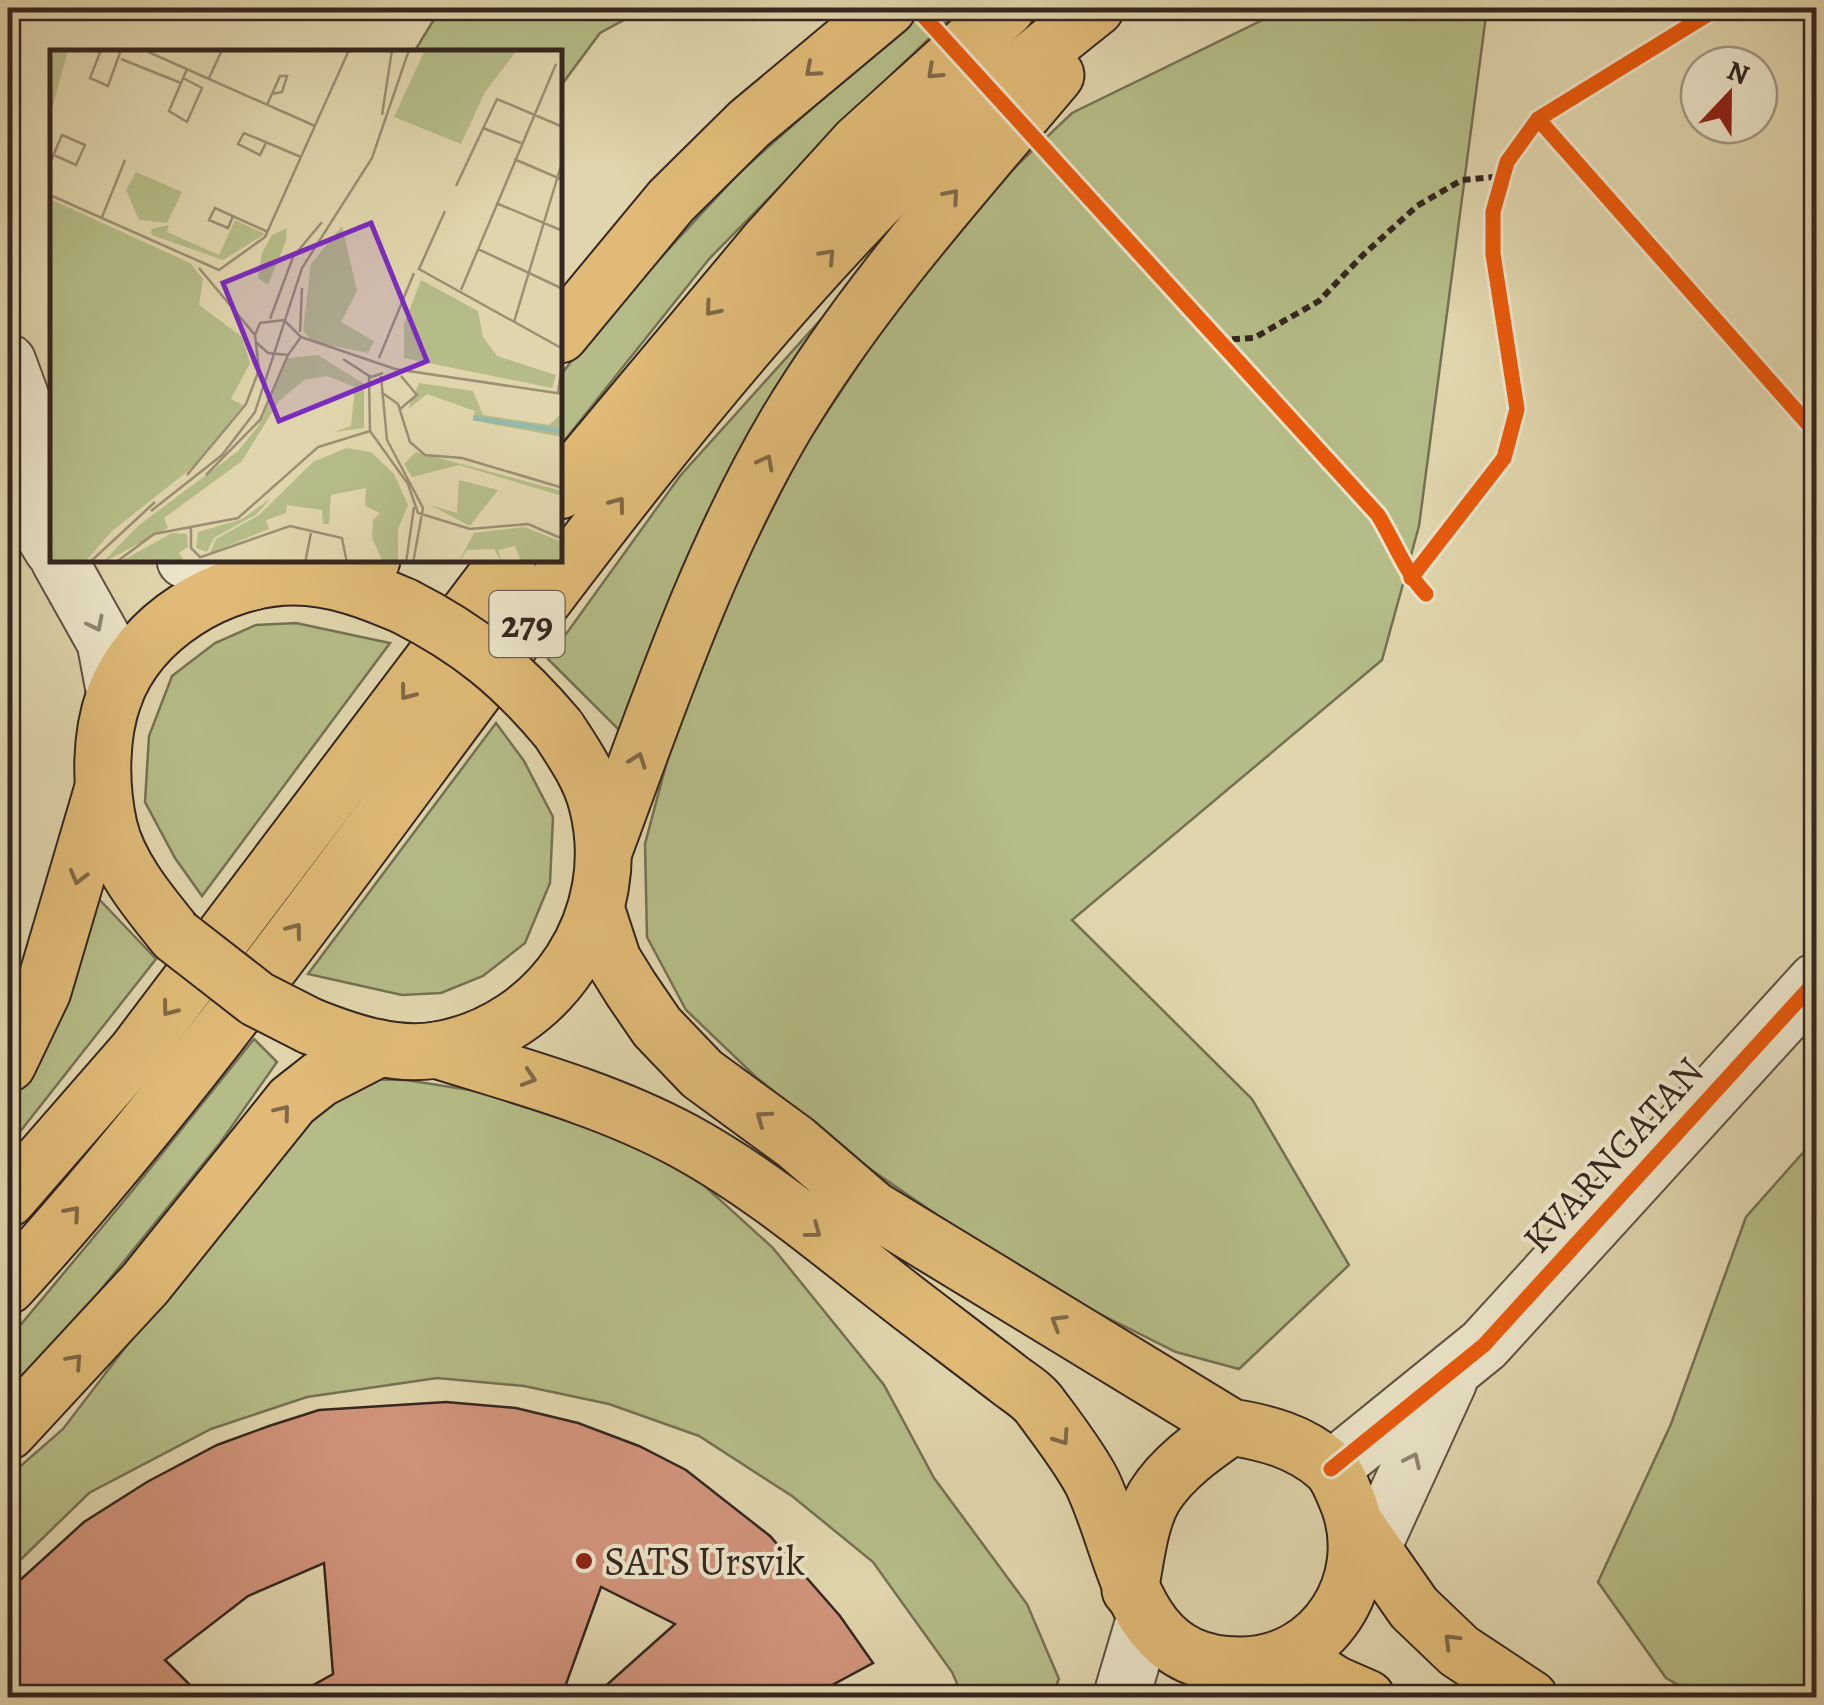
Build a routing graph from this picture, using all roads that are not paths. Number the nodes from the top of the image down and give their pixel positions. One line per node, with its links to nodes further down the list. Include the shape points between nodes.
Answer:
1 (888, 8): 5 (main road, one-way to 5, via 749,124 671,201)
2 (1007, 8): 9 (main road, one-way to 9, via 858,143)
3 (1096, 8): 25 (main road, 279, one-way to 3, via 182,1080 628,490 807,278 900,178)
4 (1113, 8): 18 (main road, one-way to 4, via 720,548 786,424 915,239)
5 (562, 333)
6 (8, 362): 7 (street)
7 (50, 456)
8 (8, 462): 10 (street)
9 (562, 490)
10 (50, 546)
11 (60, 562): 16 (street, one-way to 16, via 105,642)
12 (192, 562): 15 (street)
13 (506, 562): 24 (main road, 279, one-way to 24, via 136,1052)
14 (356, 571): 15 (main road); 18 (main road, bridge, via 482,651 520,684 583,770 597,802)
15 (253, 582): 16 (main road, via 220,592 163,627)
16 (115, 695): 17 (main road, via 104,742)
17 (104, 783): 21 (main road, bridge, via 109,828 128,870 176,936 258,999 310,1026); 23 (main road, one-way to 23, via 43,991)
18 (604, 852): 19 (main road)
19 (596, 908): 22 (main road, via 583,946 538,1002 513,1022); 27 (main road, one-way to 19, via 874,1209 702,1074 658,1027 613,960)
20 (1816, 981): 26 (street, KVARNGATAN, via 1484,1346)
21 (380, 1048): 22 (main road); 28 (main road, one-way to 21, via 145,1284 292,1101)
22 (436, 1050): 31 (main road, one-way to 31, via 619,1110 684,1142 751,1183 1038,1402 1092,1482)
23 (8, 1064)
24 (8, 1199)
25 (8, 1286)
26 (1454, 1370): 29 (street, KVARNGATAN); 30 (street, one-way to 26)
27 (1231, 1428): 29 (main road, via 1268,1433); 31 (main road, via 1194,1452 1154,1498 1139,1543)
28 (8, 1432)
29 (1331, 1468): 30 (main road)
30 (1364, 1537): 32 (main road, via 1352,1587 1337,1615); 35 (main road, one-way to 30, via 1459,1651 1414,1608)
31 (1137, 1603): 32 (main road, via 1182,1650); 33 (street)
32 (1273, 1671): 34 (main road)
33 (1121, 1698)
34 (1367, 1698)
35 (1530, 1698)

